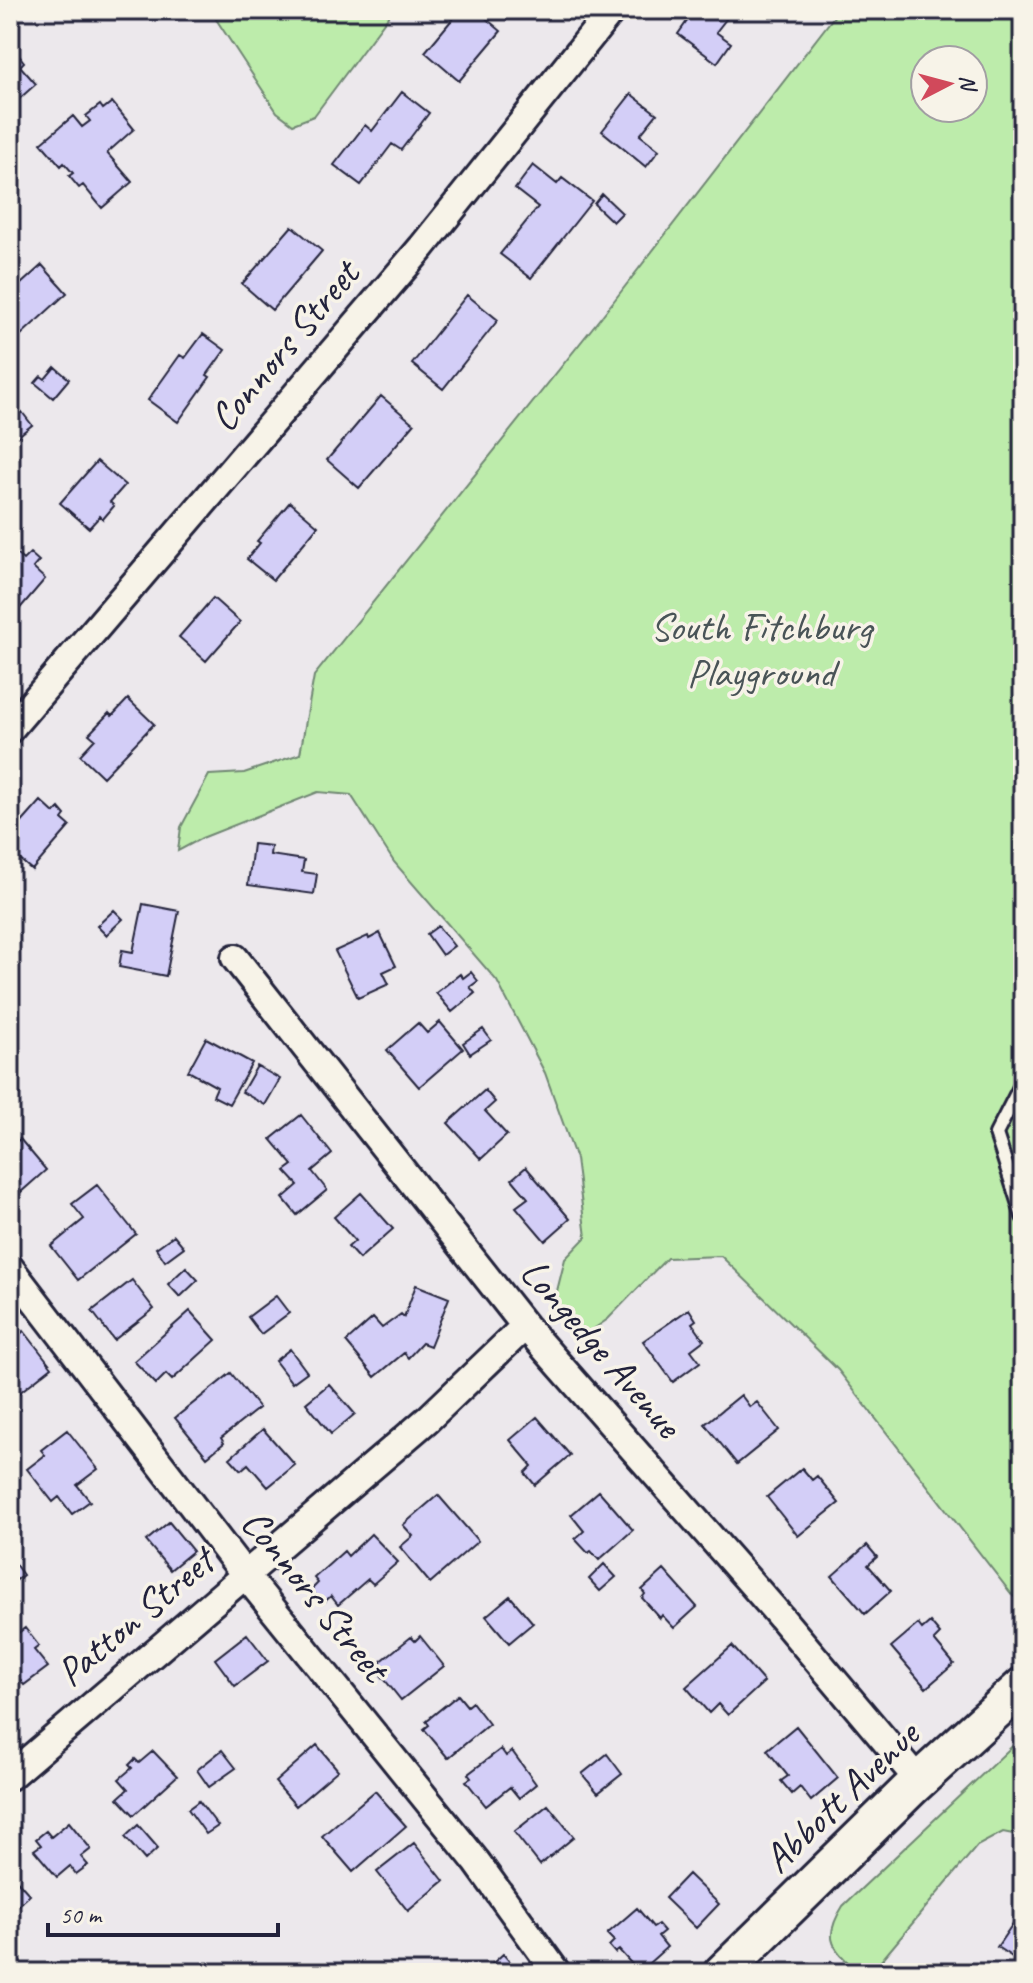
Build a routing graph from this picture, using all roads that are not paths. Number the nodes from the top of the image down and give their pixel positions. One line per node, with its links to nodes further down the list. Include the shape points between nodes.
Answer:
1 (612, 10): 2 (street, Connors Street, via 422,247)
2 (10, 729)
3 (235, 958): 7 (street, Longedge Avenue)
4 (1020, 1087): 5 (lane, via 996,1134)
5 (1023, 1217)
6 (10, 1268): 8 (street, Connors Street)
7 (525, 1326): 8 (street, Patton Street, via 428,1419); 11 (street, Longedge Avenue)
8 (246, 1576): 10 (street, Patton Street); 12 (street, Connors Street, via 476,1861)
9 (1023, 1686): 11 (main road, Abbott Avenue)
10 (10, 1776)
11 (919, 1781): 13 (main road, Abbott Avenue)
12 (557, 1973)
13 (722, 1973)

